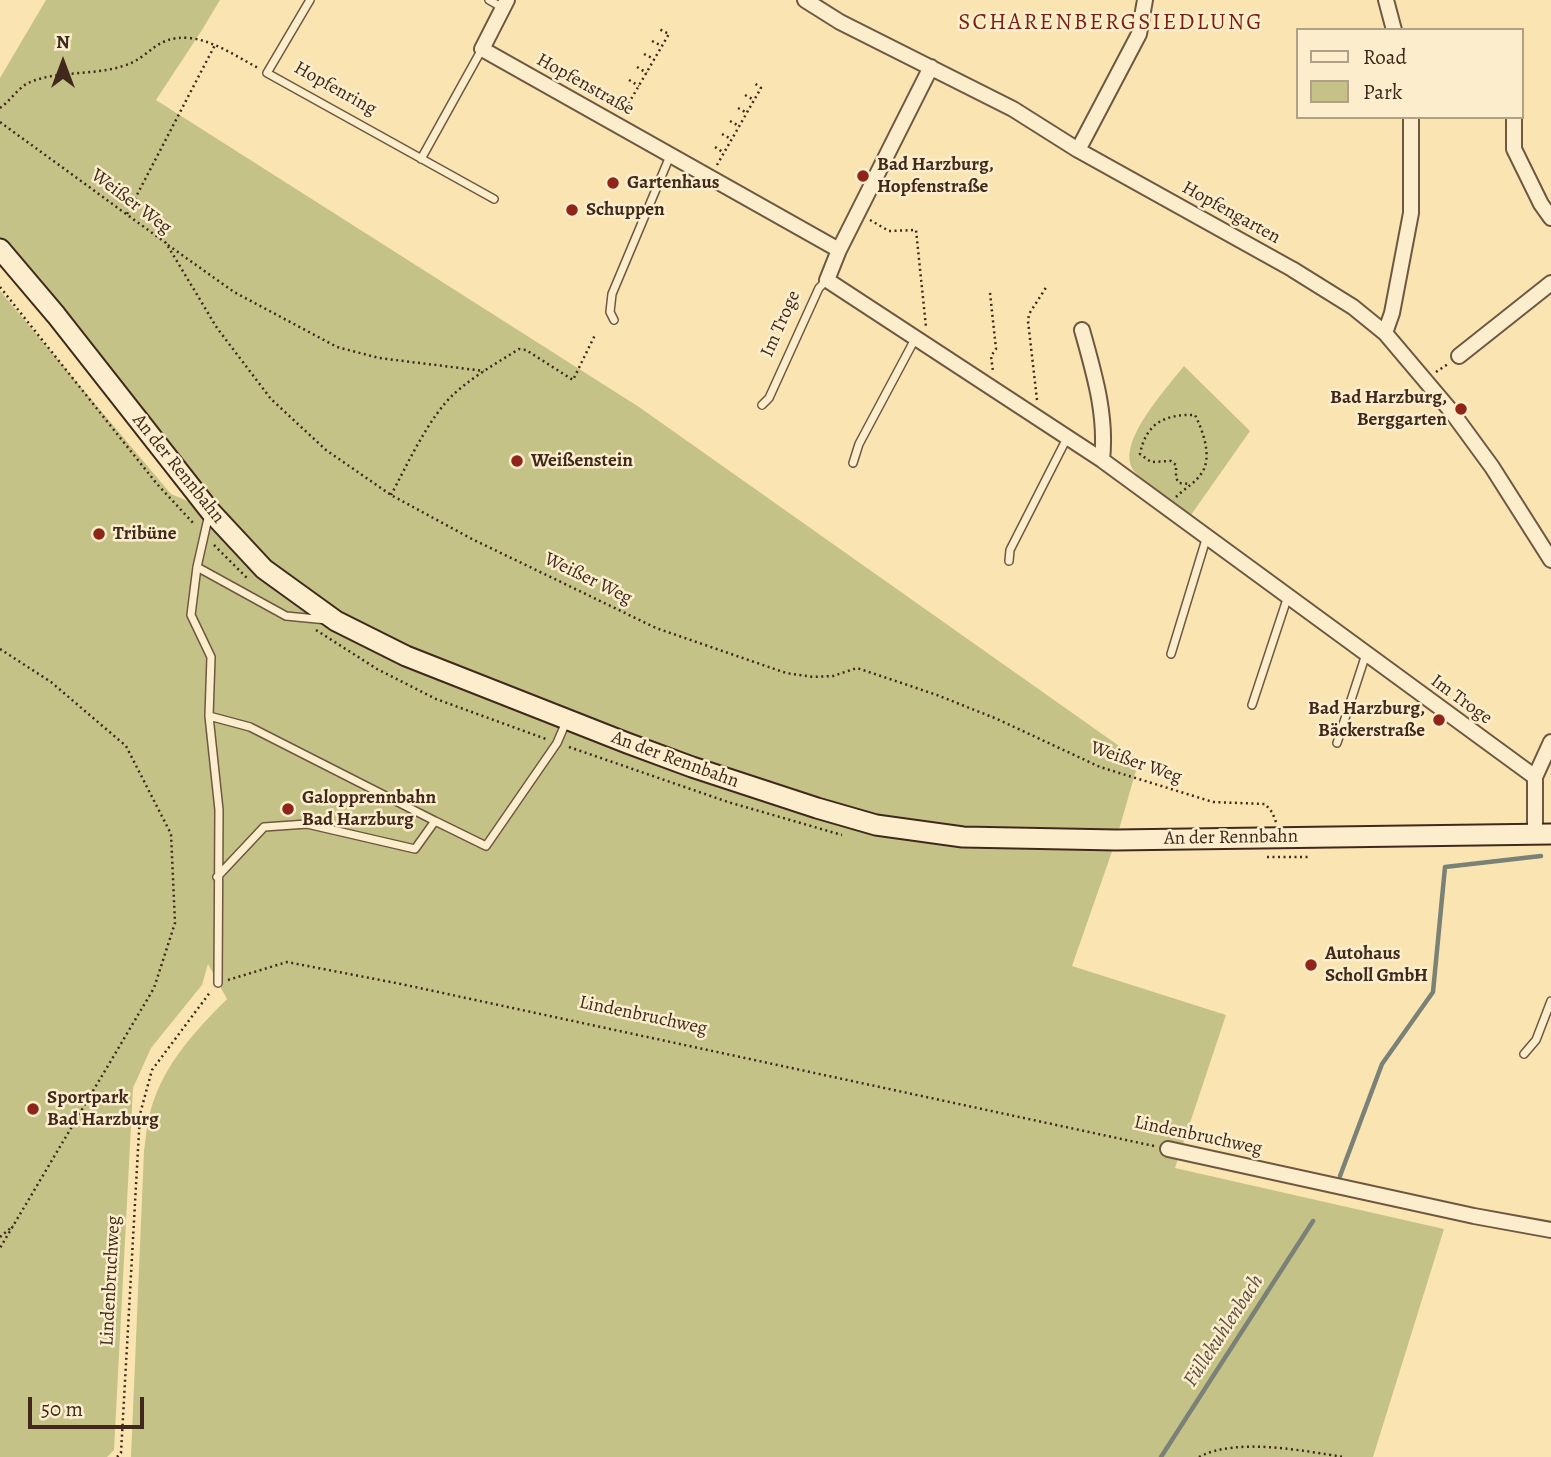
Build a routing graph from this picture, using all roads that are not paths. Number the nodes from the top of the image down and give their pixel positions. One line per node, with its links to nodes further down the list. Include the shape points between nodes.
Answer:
1 (310, 0): 14 (lane, Hopfenring, via 267,73)
2 (489, 0): 6 (lane)
3 (806, 0): 9 (street, Hopfengarten)
4 (1145, 0): 12 (street, via 1139,34)
5 (1386, 0): 7 (street)
6 (505, 4): 8 (street)
7 (1393, 28)
8 (482, 48): 13 (street, Hopfenstraße); 14 (lane)
9 (931, 67): 12 (street, Hopfengarten); 18 (street)
10 (1410, 119): 23 (street, via 1410,213)
11 (1514, 119): 16 (street, via 1514,149)
12 (1078, 150): 23 (street, Hopfengarten, via 1328,290)
13 (670, 155): 18 (street, Hopfenstraße); 21 (lane, via 612,295)
14 (421, 159): 15 (lane, Hopfenring)
15 (494, 199)
16 (1551, 218)
17 (0, 249): 30 (main road, An der Rennbahn)
18 (839, 250): 19 (street)
19 (827, 280): 24 (street, Im Troge); 26 (lane, Im Troge)
20 (1551, 283): 25 (street)
21 (614, 320)
22 (1082, 330): 28 (street, via 1104,424)
23 (1385, 333): 32 (street, Hopfengarten, via 1492,467)
24 (915, 339): 27 (street, Im Troge); 29 (lane)
25 (1460, 356)
26 (762, 405)
27 (1067, 438): 28 (street, Im Troge); 33 (lane, via 1010,550)
28 (1102, 460): 31 (street, Im Troge)
29 (853, 463)
30 (210, 511): 34 (lane); 36 (main road, An der Rennbahn, via 264,569)
31 (1207, 536): 35 (street, Im Troge); 37 (lane)
32 (1551, 560)
33 (1009, 561)
34 (197, 567): 36 (lane, via 286,616); 40 (lane, via 191,615 211,657)
35 (1288, 596): 38 (street, Im Troge); 39 (lane)
36 (335, 621): 41 (main road, An der Rennbahn, via 406,656)
37 (1171, 654)
38 (1366, 654): 42 (lane); 44 (street, Im Troge)
39 (1252, 705)
40 (209, 716): 45 (lane, via 250,727); 47 (lane, via 219,810)
41 (567, 720): 45 (lane, via 558,743 486,845); 46 (main road, An der Rennbahn, via 817,808 876,825 962,836 1048,840)
42 (1337, 743)
43 (1551, 743): 44 (street)
44 (1535, 777): 46 (street)
45 (435, 821): 47 (lane, via 415,849 307,824 264,827)
46 (1543, 834)
47 (217, 878): 48 (lane)
48 (218, 982)
49 (1551, 1001): 50 (lane, via 1536,1040)
50 (1524, 1054)
51 (1168, 1149): 52 (street, Lindenbruchweg)
52 (1551, 1230)

